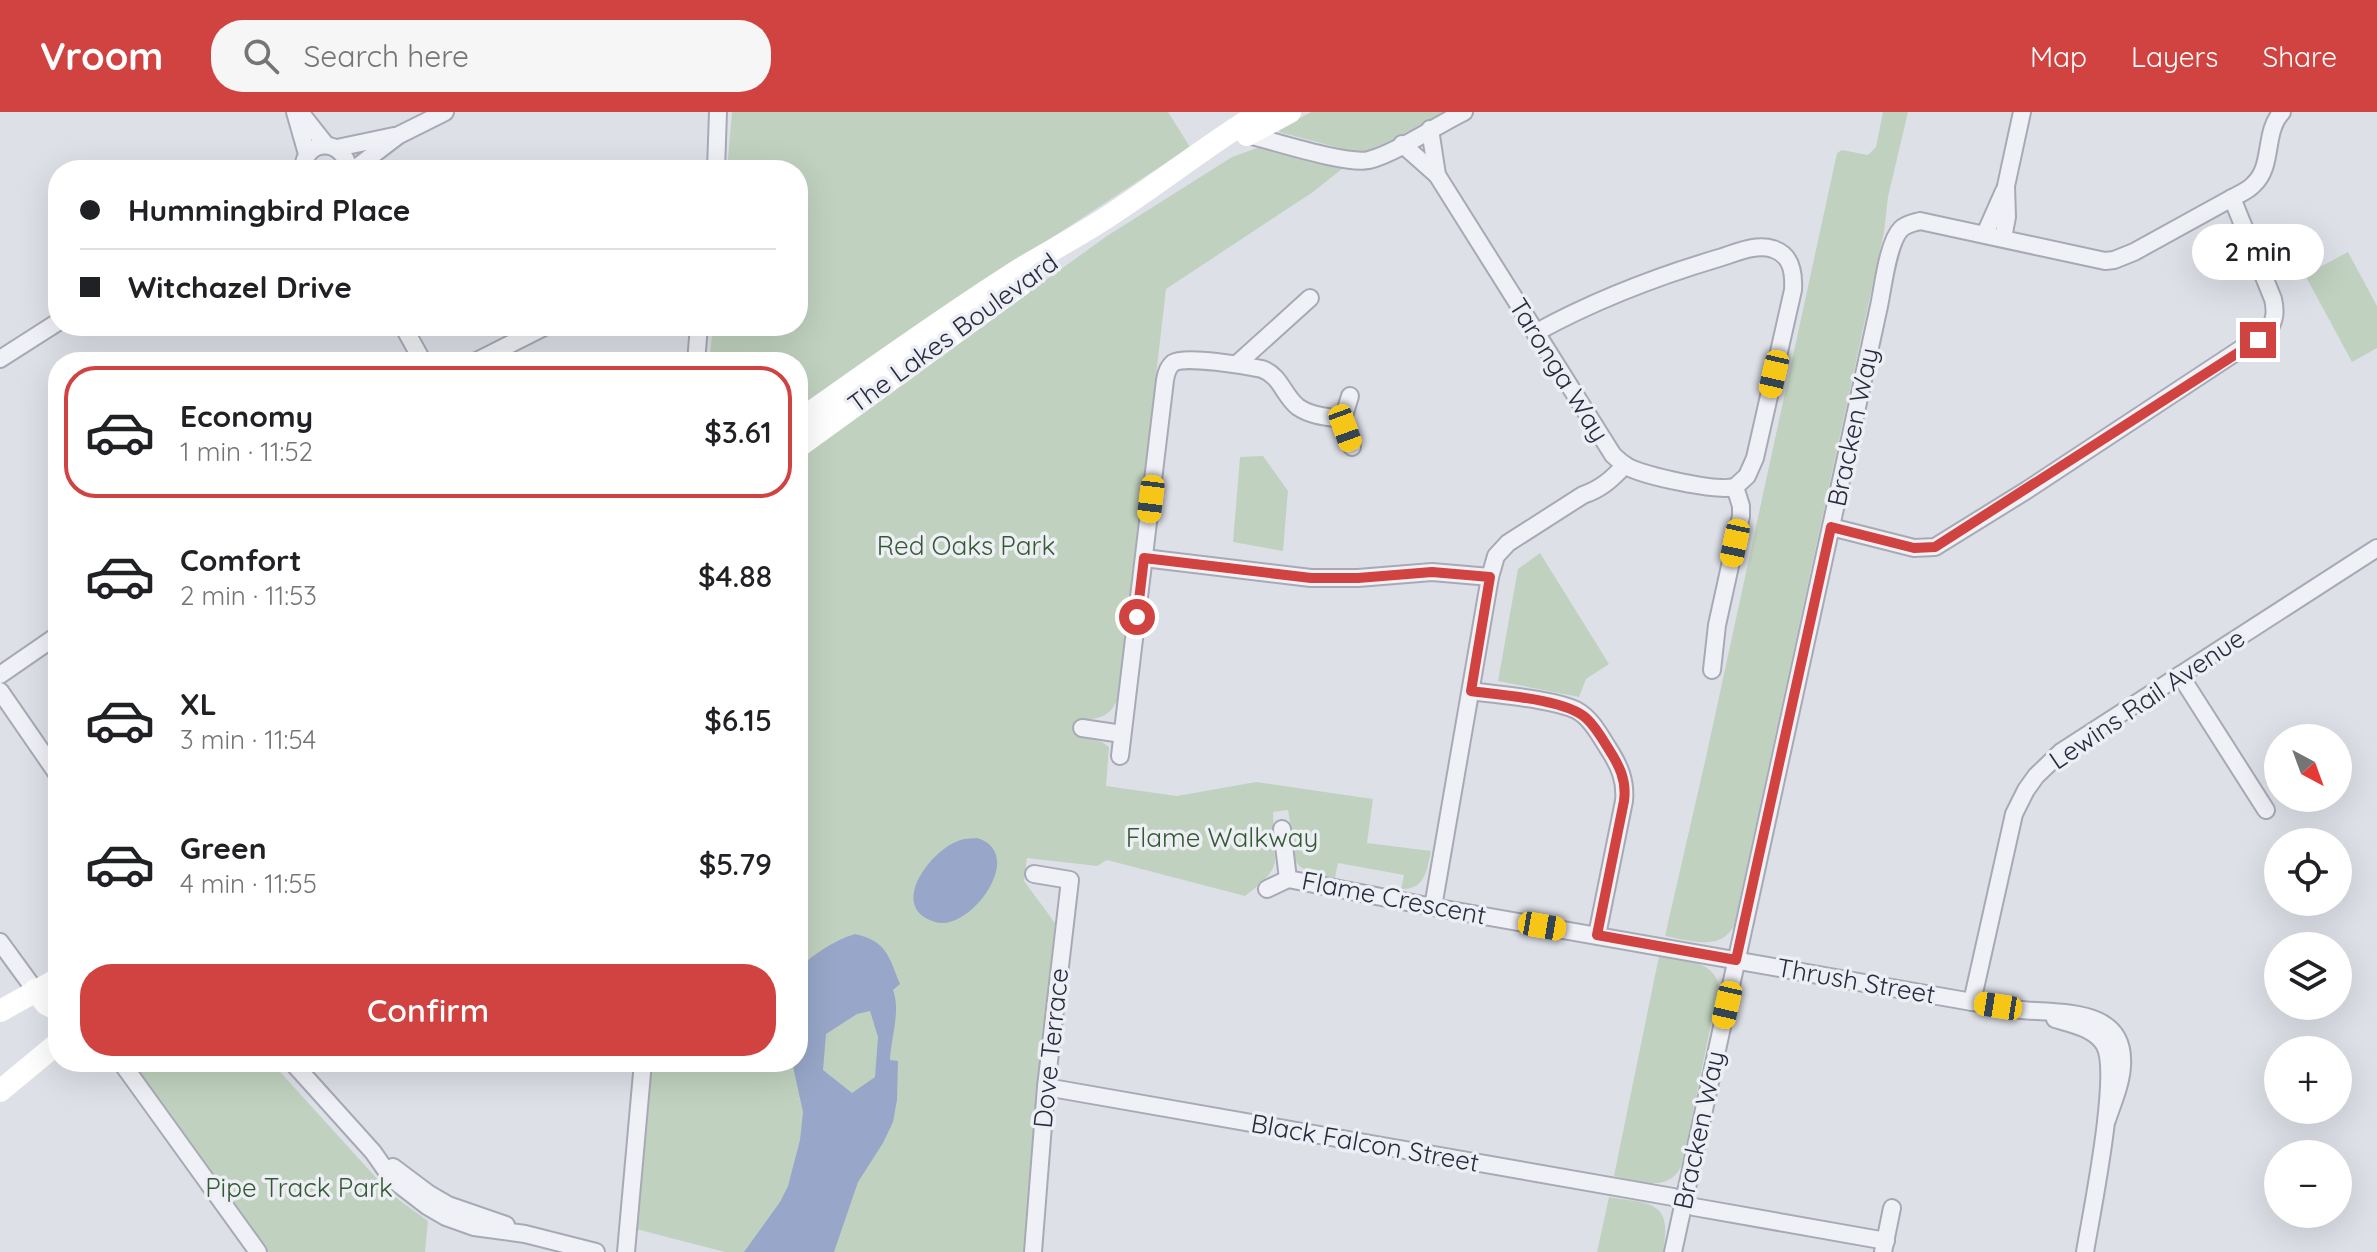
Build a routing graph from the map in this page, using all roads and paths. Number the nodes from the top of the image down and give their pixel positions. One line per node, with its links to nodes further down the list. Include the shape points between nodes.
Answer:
1 (297, 112): 13 (street); 14 (street)
2 (445, 112): 10 (street)
3 (718, 112): 18 (street)
4 (1261, 112): 20 (street, The Lakes Boulevard)
5 (1290, 112): 11 (street, The Lakes Boulevard)
6 (1464, 112): 9 (street)
7 (2022, 112): 21 (street)
8 (2282, 112): 22 (street, Bracken Way, via 2271,130 2257,182)
9 (1430, 129): 12 (street); 19 (street, Taronga Way)
10 (399, 135): 13 (street); 17 (street)
11 (1248, 135): 12 (street, via 1361,161); 20 (street, The Lakes Boulevard)
12 (1402, 144): 19 (street, Taronga Way)
13 (332, 147): 15 (street, via 314,148); 16 (street)
14 (302, 160)
15 (306, 160)
16 (348, 160)
17 (365, 160)
18 (716, 160)
19 (1437, 175): 28 (street, Taronga Way)
20 (1164, 179): 23 (street, The Lakes Boulevard)
21 (2006, 186): 24 (street); 25 (street)
22 (2232, 198): 25 (street, Bracken Way, via 2114,260); 40 (street, via 2273,299 2274,323 2258,340 1935,547 1914,548)
23 (1106, 218): 34 (street, The Lakes Boulevard, via 947,317); 36 (street, The Lakes Boulevard)
24 (1985, 234): 25 (street, Bracken Way); 40 (street, Bracken Way, via 1920,221 1897,235)
25 (2003, 238)
26 (1310, 298): 32 (street)
27 (48, 328): 31 (street)
28 (1535, 333): 38 (street, Taronga Way); 39 (street, via 1609,296 1709,261 1757,247 1781,252 1793,271 1793,290 1755,458)
29 (526, 336): 30 (street)
30 (495, 352)
31 (0, 359)
32 (1237, 364): 35 (street, via 1273,374 1300,409); 42 (street, via 1179,361 1167,371)
33 (1350, 396): 35 (street)
34 (808, 414)
35 (1343, 419): 37 (street)
36 (808, 440)
37 (1352, 447)
38 (1619, 460): 39 (street, Taronga Way, via 1652,475 1707,487); 43 (street, via 1583,495 1508,543 1496,556)
39 (1735, 487): 45 (street, via 1741,516)
40 (1831, 527): 62 (street, Bracken Way)
41 (2377, 548): 47 (street, Lewins Rail Avenue)
42 (1144, 558): 43 (street, via 1311,578 1432,572); 51 (street)
43 (1490, 577): 49 (street)
44 (48, 642): 46 (street)
45 (1712, 670)
46 (0, 675)
47 (2180, 675): 54 (street); 65 (street, Lewins Rail Avenue, via 2061,752 2026,790 2009,833)
48 (0, 691): 53 (street)
49 (1471, 691): 59 (street); 60 (street, via 1577,711 1618,763 1624,801)
50 (1082, 728): 51 (street)
51 (1122, 734): 52 (street)
52 (1120, 756)
53 (48, 761)
54 (2264, 807)
55 (1282, 829): 57 (street, Flame Crescent)
56 (1034, 874): 72 (street, Dove Terrace, via 1070,880)
57 (1288, 879): 58 (street, Flame Crescent); 59 (street, Flame Crescent)
58 (1267, 889)
59 (1433, 907): 60 (street, Flame Crescent)
60 (1597, 935): 62 (street, Flame Crescent)
61 (0, 942): 64 (street)
62 (1736, 960): 65 (street, Thrush Street); 74 (street, Bracken Way)
63 (48, 984): 64 (street)
64 (35, 990): 66 (street); 67 (street)
65 (1972, 1002): 82 (street, Thrush Street, via 2079,1014 2095,1019 2119,1043 2122,1066 2107,1120)
66 (48, 1005)
67 (0, 1011)
68 (48, 1051): 73 (street)
69 (128, 1072): 77 (street)
70 (302, 1072): 78 (street, via 373,1152 429,1194 525,1234)
71 (642, 1072): 79 (street)
72 (1046, 1087): 74 (street, Black Falcon Street); 80 (street, Dove Terrace)
73 (0, 1091)
74 (1683, 1202): 76 (street, Black Falcon Street); 81 (street, Bracken Way)
75 (1892, 1208): 76 (street)
76 (1885, 1246)
77 (258, 1252)
78 (596, 1252)
79 (626, 1252)
80 (1033, 1252)
81 (1673, 1252)
82 (2085, 1252)

